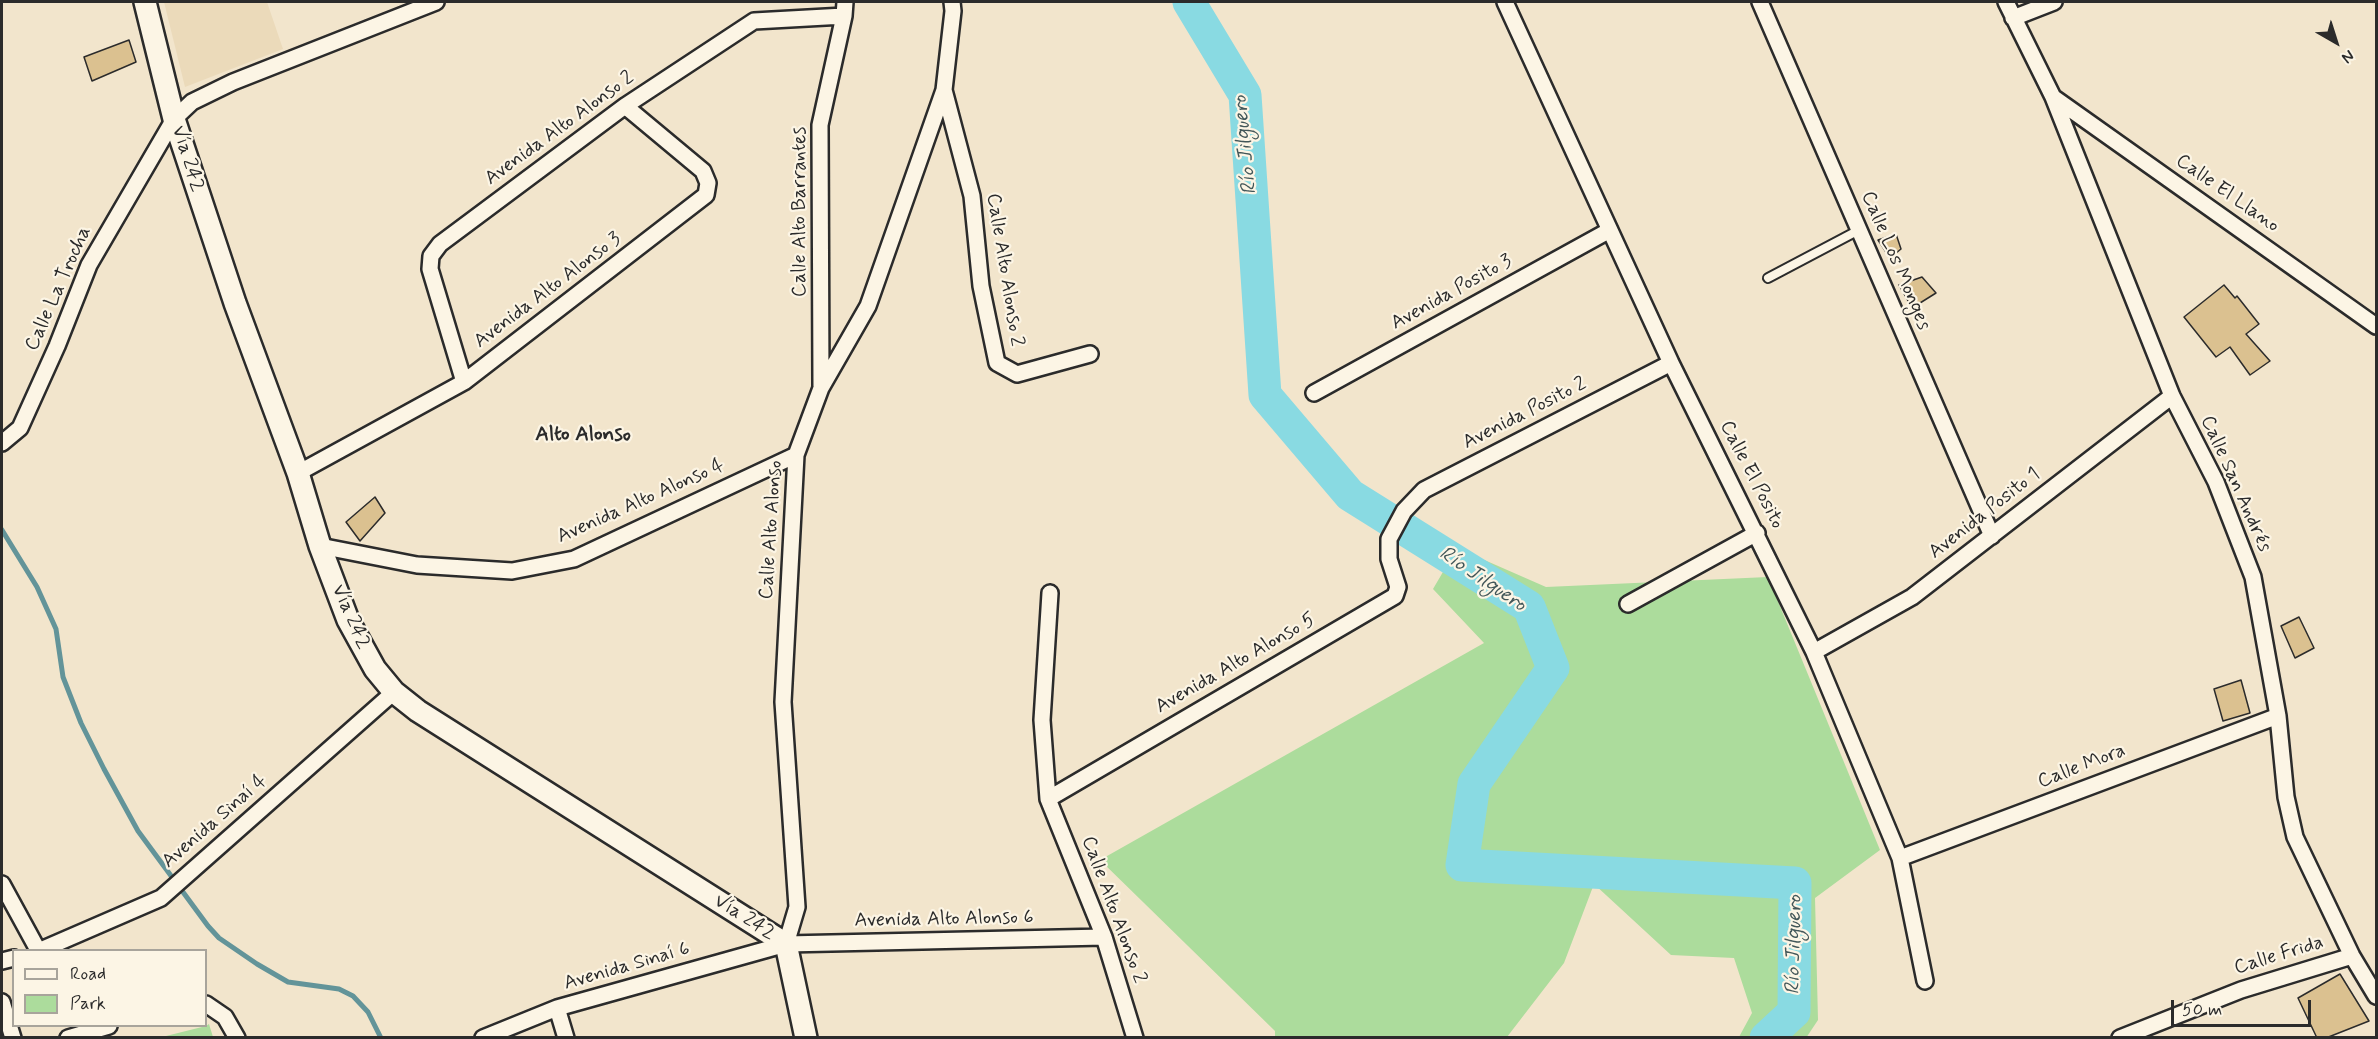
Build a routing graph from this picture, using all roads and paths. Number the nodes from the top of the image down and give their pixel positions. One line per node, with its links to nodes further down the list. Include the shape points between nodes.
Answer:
1 (145, 2): 13 (main road, Vía 242)
2 (436, 2): 13 (street, Calle La Trocha, via 233,82 192,102)
3 (952, 2): 10 (street, Calle Alto Alonso)
4 (1505, 2): 14 (street, Calle El Posito)
5 (1760, 2): 15 (street, Calle Los Monges)
6 (2006, 2): 9 (street, Calle San Andrés)
7 (2054, 2): 9 (street)
8 (845, 9): 12 (street, Avenida Alto Alonso 2, via 754,21); 21 (street, Calle Alto Barrantes, via 820,125)
9 (2013, 18): 11 (street, Calle San Andrés)
10 (944, 90): 18 (street, Calle Alto Alonso 2, via 972,196 981,286 997,363 1017,374); 21 (street, Calle Alto Alonso, via 868,306)
11 (2053, 97): 17 (street, Calle El Llano); 23 (street, Calle San Andrés)
12 (625, 105): 20 (street, Avenida Alto Alonso 2, via 440,244 431,256 430,269); 20 (street, Avenida Alto Alonso 3, via 703,171 708,183 706,195)
13 (174, 120): 24 (street, Calle La Trocha, via 89,265 20,428); 26 (main road, Vía 242, via 235,303)
14 (1610, 230): 19 (street, Calle El Posito); 22 (street, Avenida Posito 3)
15 (1859, 230): 16 (lane); 28 (street, Calle Los Monges)
16 (1768, 278)
17 (2376, 326)
18 (1090, 354)
19 (1671, 363): 27 (street, Calle El Posito); 29 (street, Avenida Posito 2, via 1424,490 1404,511)
20 (464, 382): 26 (street, Avenida Alto Alonso 3)
21 (821, 388): 25 (street, Calle Alto Alonso)
22 (1314, 393)
23 (2172, 396): 28 (street, Avenida Posito 1); 35 (street, Calle San Andrés, via 2216,482 2253,577)
24 (2, 443)
25 (796, 455): 30 (street, Avenida Alto Alonso 4, via 574,559 512,571 417,564); 40 (street, Calle Alto Alonso, via 783,702 797,907)
26 (298, 473): 30 (main road, Vía 242)
27 (1757, 533): 32 (street); 33 (street, Calle El Posito)
28 (1992, 536): 33 (street, Avenida Posito 1, via 1912,597)
29 (1389, 539): 36 (street, Avenida Alto Alonso 5, via 1389,559 1398,587 1395,596)
30 (320, 546): 34 (main road, Vía 242, via 348,620 375,669)
31 (1050, 593): 36 (street, Calle Alto Alonso 2, via 1042,720)
32 (1628, 604)
33 (1814, 652): 37 (street, Calle El Posito)
34 (394, 692): 40 (main road, Vía 242, via 418,711); 42 (street, Avenida Sinaí 4, via 161,898)
35 (2278, 716): 37 (street, Calle Mora); 43 (street, Calle San Andrés, via 2286,797 2295,837)
36 (1048, 799): 39 (street, Calle Alto Alonso 2)
37 (1900, 858): 44 (street, Calle El Posito)
38 (2, 885): 41 (street)
39 (1104, 937): 40 (street, Avenida Alto Alonso 6); 56 (street, Calle Alto Alonso 2)
40 (786, 944): 48 (street, Avenida Sinaí 6); 55 (main road, Vía 242)
41 (38, 949)
42 (44, 949)
43 (2352, 956): 45 (street, Calle San Andrés); 57 (street, Calle Frida, via 2241,990)
44 (1925, 981)
45 (2376, 996)
46 (2, 1002): 50 (street)
47 (207, 1005): 52 (street, via 225,1017)
48 (557, 1008): 53 (street, Avenida Sinaí 6); 54 (street)
49 (106, 1027): 51 (street)
50 (12, 1038)
51 (68, 1038)
52 (237, 1038)
53 (483, 1038)
54 (566, 1038)
55 (806, 1038)
56 (1135, 1038)
57 (2120, 1038)

